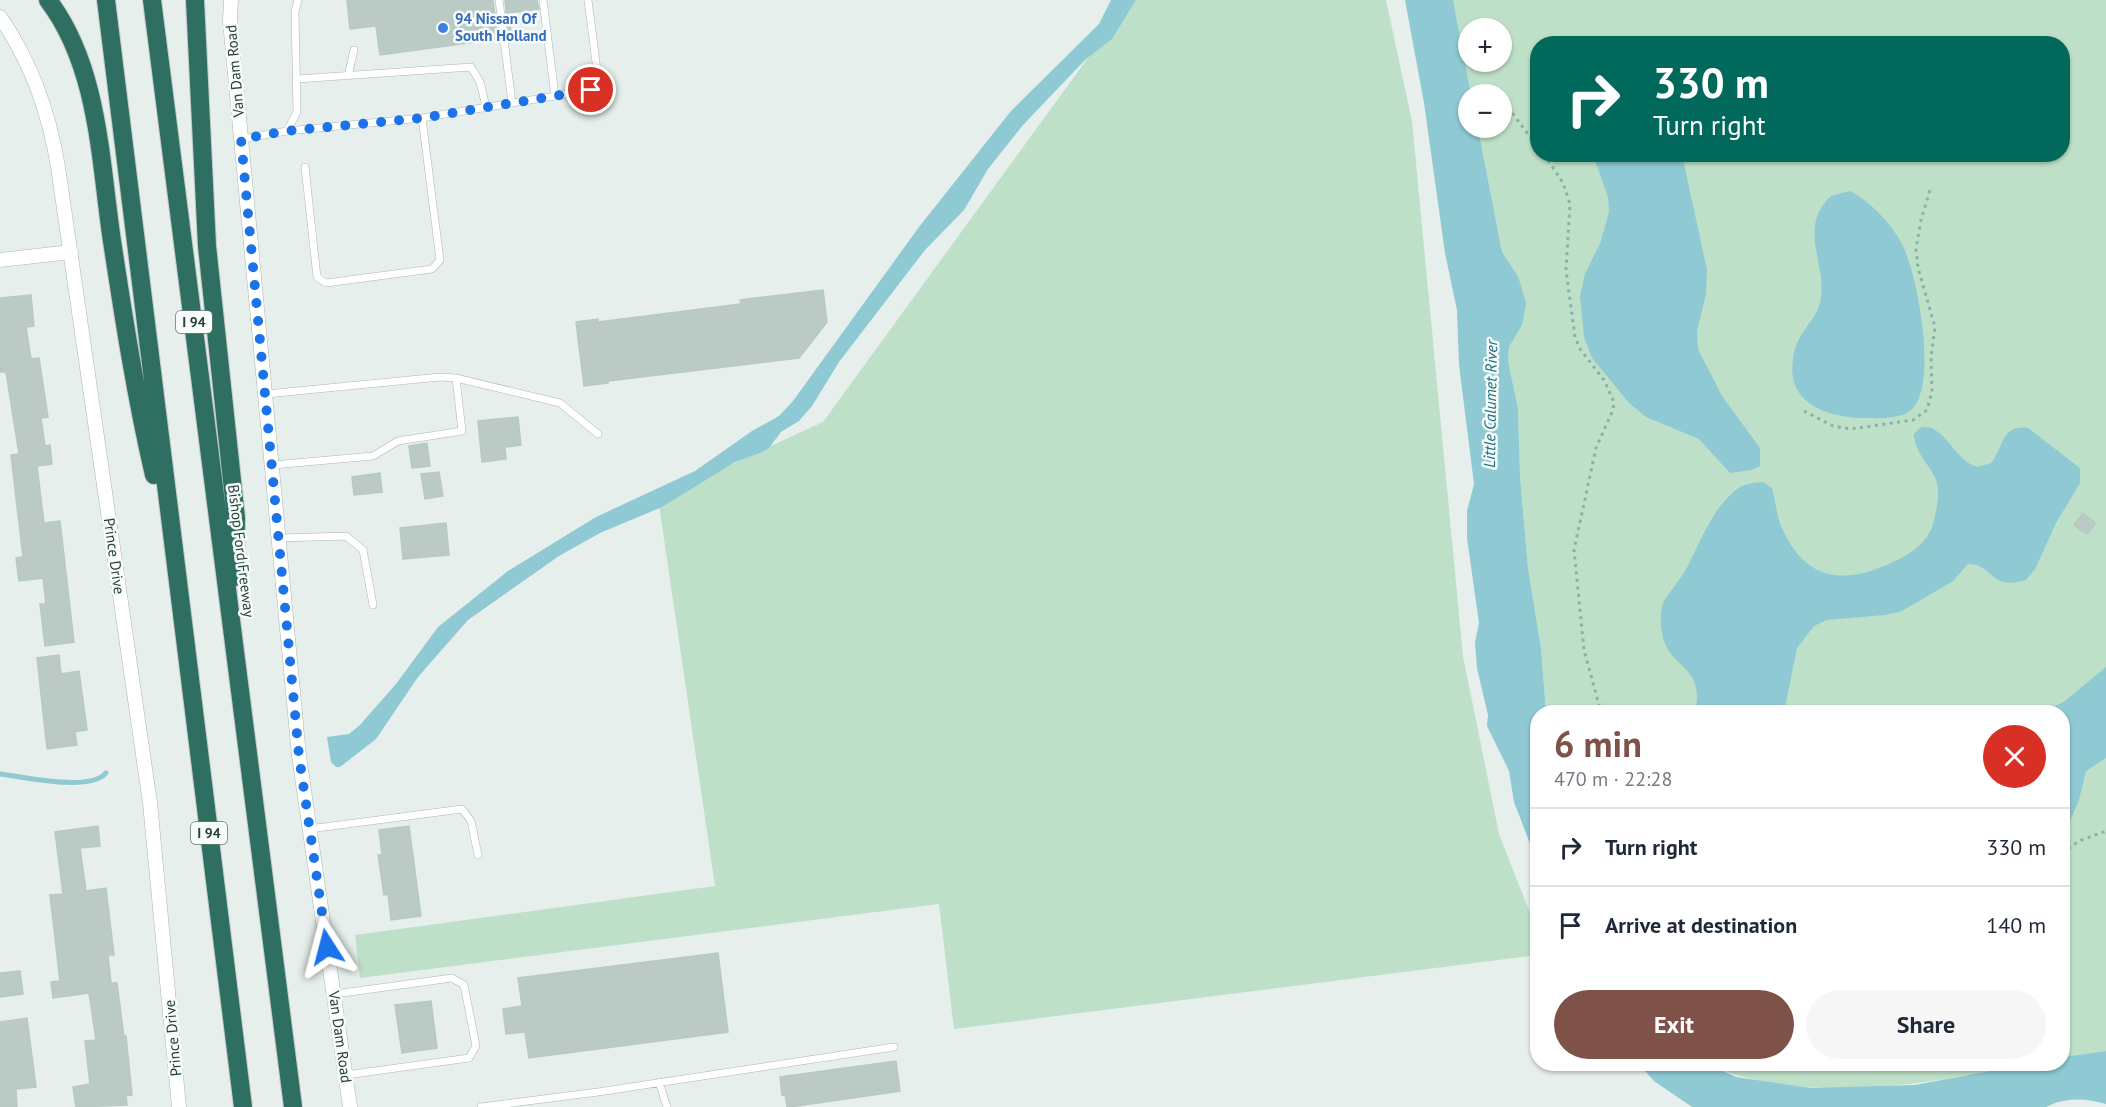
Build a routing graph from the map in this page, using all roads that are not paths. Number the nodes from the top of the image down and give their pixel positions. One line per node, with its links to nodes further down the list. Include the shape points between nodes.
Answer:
1 (48, 0): 28 (highway, via 72,40 92,100 135,396)
2 (106, 0): 28 (highway, I 94)
3 (152, 0): 30 (highway, Bishop Ford Freeway / I 94)
4 (195, 0): 30 (highway, via 207,246 236,518)
5 (231, 0): 19 (street, Van Dam Road)
6 (298, 0): 13 (lane)
7 (499, 0): 15 (lane)
8 (543, 0): 14 (lane)
9 (588, 0): 14 (lane, via 598,78 591,90)
10 (0, 17): 21 (street, Prince Drive, via 23,54 52,129)
11 (354, 50): 12 (lane)
12 (348, 76): 13 (lane); 16 (lane, via 471,67 480,82)
13 (297, 79): 18 (lane, via 297,112)
14 (555, 96): 15 (lane)
15 (512, 103): 16 (lane)
16 (486, 107): 17 (lane)
17 (422, 118): 18 (lane); 20 (lane, via 440,260 432,269 326,283 317,277)
18 (287, 131): 19 (lane)
19 (241, 139): 24 (street, Van Dam Road)
20 (305, 167)
21 (71, 252): 22 (street); 37 (street, Prince Drive, via 150,803)
22 (0, 260)
23 (456, 378): 24 (lane, via 440,376); 25 (lane, via 561,403); 26 (lane, via 462,431 398,441 374,456)
24 (266, 394): 26 (street, Van Dam Road)
25 (598, 434)
26 (273, 465): 27 (street, Van Dam Road)
27 (280, 538): 29 (lane, via 346,536 363,550); 31 (street, Van Dam Road)
28 (175, 559): 38 (highway, I 94)
29 (373, 605)
30 (235, 645): 39 (highway, Bishop Ford Freeway / I 94)
31 (309, 829): 32 (lane, via 462,808 471,820); 33 (street, Van Dam Road)
32 (478, 855)
33 (335, 994): 35 (street, Van Dam Road); 35 (lane, via 452,978 464,985 476,1046 469,1058)
34 (894, 1047): 36 (lane)
35 (346, 1075): 40 (street, Van Dam Road)
36 (659, 1082): 41 (lane); 42 (lane)
37 (179, 1107)
38 (243, 1107)
39 (293, 1107)
40 (350, 1107)
41 (480, 1107)
42 (667, 1107)

